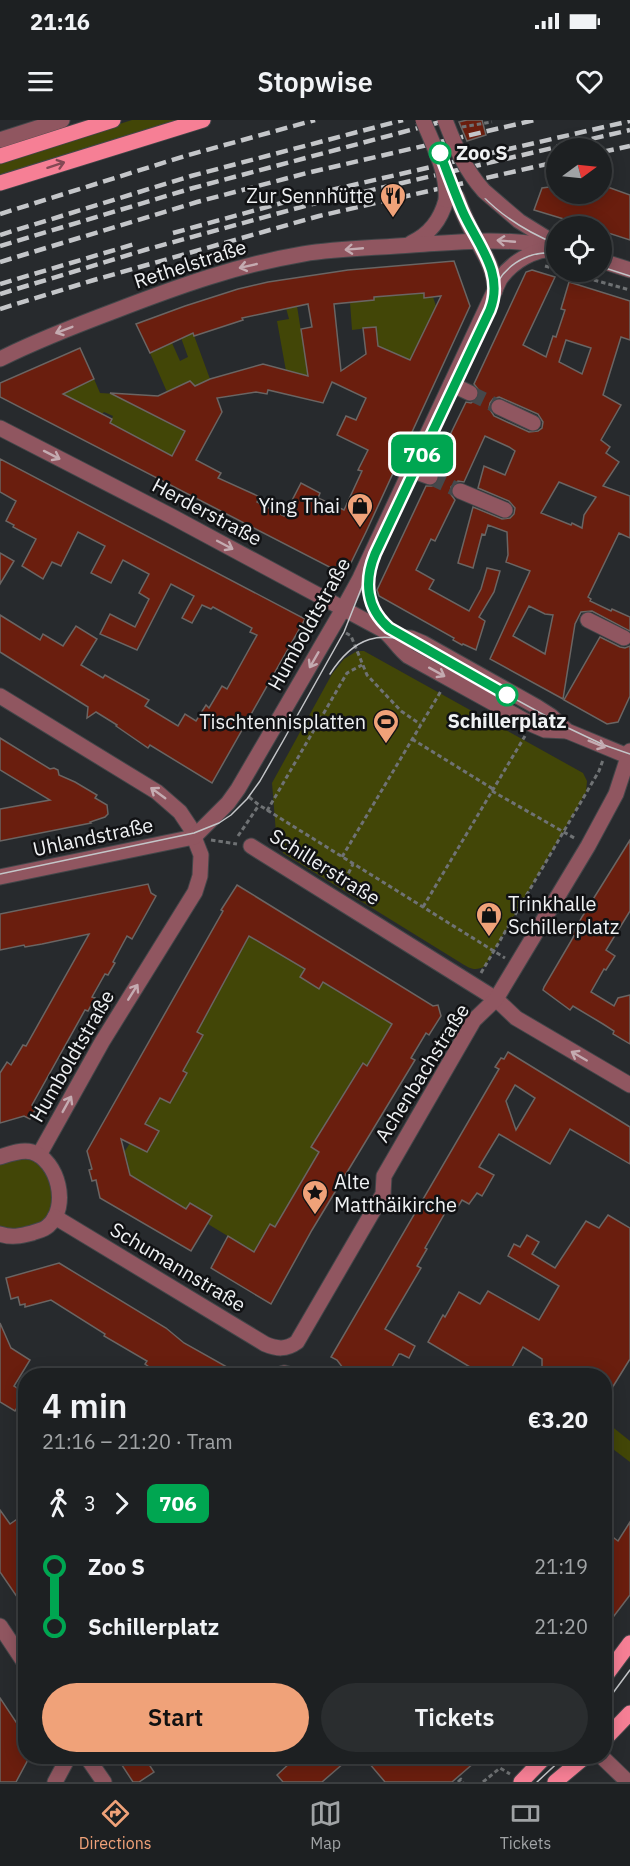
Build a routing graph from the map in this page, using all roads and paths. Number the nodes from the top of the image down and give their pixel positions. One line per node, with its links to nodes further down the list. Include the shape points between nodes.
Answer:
1 (62, 120): 8 (street)
2 (113, 120): 9 (main road)
3 (203, 120): 10 (main road, one-way to 3)
4 (423, 120): 11 (street, bridge, via 441,167)
5 (480, 122): 6 (path); 7 (path)
6 (492, 122)
7 (451, 124): 13 (street, bridge, via 465,166 484,191)
8 (0, 140)
9 (0, 156)
10 (0, 183)
11 (448, 203): 12 (street); 14 (street, Rethelstraße, via 425,235)
12 (477, 240): 14 (street, Rethelstraße); 15 (street, Rethelstraße, one-way to 12); 21 (street, via 491,266)
13 (546, 240)
14 (403, 246): 22 (street, Rethelstraße, one-way to 22, via 306,254 227,271 168,290)
15 (546, 246)
16 (546, 249): 21 (street, Humboldtstraße, via 522,258 506,272)
17 (612, 264): 18 (street)
18 (630, 270)
19 (601, 282): 20 (path)
20 (630, 290)
21 (495, 291): 23 (street, Humboldtstraße)
22 (0, 359)
23 (451, 384): 24 (street); 28 (street, Humboldtstraße)
24 (470, 393)
25 (499, 407): 26 (street)
26 (533, 423)
27 (0, 428): 32 (street, Herderstraße, one-way to 32)
28 (411, 470): 29 (street); 32 (street, Humboldtstraße)
29 (430, 477)
30 (460, 491): 31 (street)
31 (505, 510)
32 (343, 609): 35 (street, Herderstraße); 51 (street, Humboldtstraße, one-way to 51, via 238,789)
33 (588, 620): 36 (street)
34 (347, 634): 37 (path)
35 (392, 637): 41 (street, Herderstraße, one-way to 41, via 408,656); 42 (street, Herderstraße, via 423,643 537,707)
36 (624, 638)
37 (362, 665): 40 (path, via 389,699); 49 (path, via 347,673)
38 (440, 693): 40 (path)
39 (0, 696): 51 (street, one-way to 39, via 180,812 157,792)
40 (420, 724): 43 (path)
41 (531, 724): 42 (street, Herderstraße, via 545,730); 46 (path)
42 (567, 731): 44 (street, Herderstraße, one-way to 44)
43 (412, 739): 46 (path); 55 (path)
44 (607, 748): 45 (street, Herderstraße); 50 (path, via 599,771)
45 (629, 755): 54 (street, Achenbachstraße, via 616,794)
46 (493, 790): 50 (path); 59 (path)
47 (254, 802): 48 (path)
48 (259, 805): 49 (path); 52 (path)
49 (267, 811): 55 (path)
50 (564, 832): 54 (path); 60 (path)
51 (194, 837): 52 (path, Schillerstraße); 57 (street, Uhlandstraße); 65 (street, Humboldtstraße, one-way to 51, via 102,1042 195,892 201,855)
52 (234, 843): 53 (path, Schillerstraße)
53 (251, 846): 58 (street, Schillerstraße)
54 (588, 846): 61 (street, Achenbachstraße)
55 (342, 857): 56 (path)
56 (353, 864): 58 (path); 59 (path)
57 (0, 877)
58 (336, 898): 62 (street, Schillerstraße)
59 (423, 907): 60 (path)
60 (494, 951): 61 (path); 62 (path)
61 (517, 965): 63 (street, Achenbachstraße)
62 (474, 985): 63 (street, Schillerstraße)
63 (496, 999): 64 (street, Schillerstraße, one-way to 63, via 516,1018); 69 (street, Achenbachstraße, via 474,1020 384,1176 383,1194 303,1334 292,1346)
64 (630, 1085)
65 (39, 1155): 66 (street, via 26,1151); 67 (street, via 49,1165 57,1184 60,1203)
66 (0, 1157)
67 (55, 1217): 68 (street, via 47,1227 28,1234); 69 (street, Schumannstraße, via 265,1344)
68 (0, 1234)
69 (282, 1348)
70 (0, 1626): 72 (street)
71 (630, 1643): 73 (main road)
72 (18, 1653)
73 (612, 1667)
74 (630, 1713): 75 (main road)
75 (612, 1732)
76 (65, 1764): 82 (street)
77 (92, 1764): 83 (street)
78 (538, 1764): 81 (main road)
79 (576, 1764): 87 (main road)
80 (610, 1764): 88 (street)
81 (522, 1781): 86 (path, via 500,1768)
82 (55, 1782)
83 (104, 1782)
84 (458, 1782): 85 (path)
85 (463, 1782)
86 (483, 1782)
87 (555, 1782)
88 (628, 1782)

